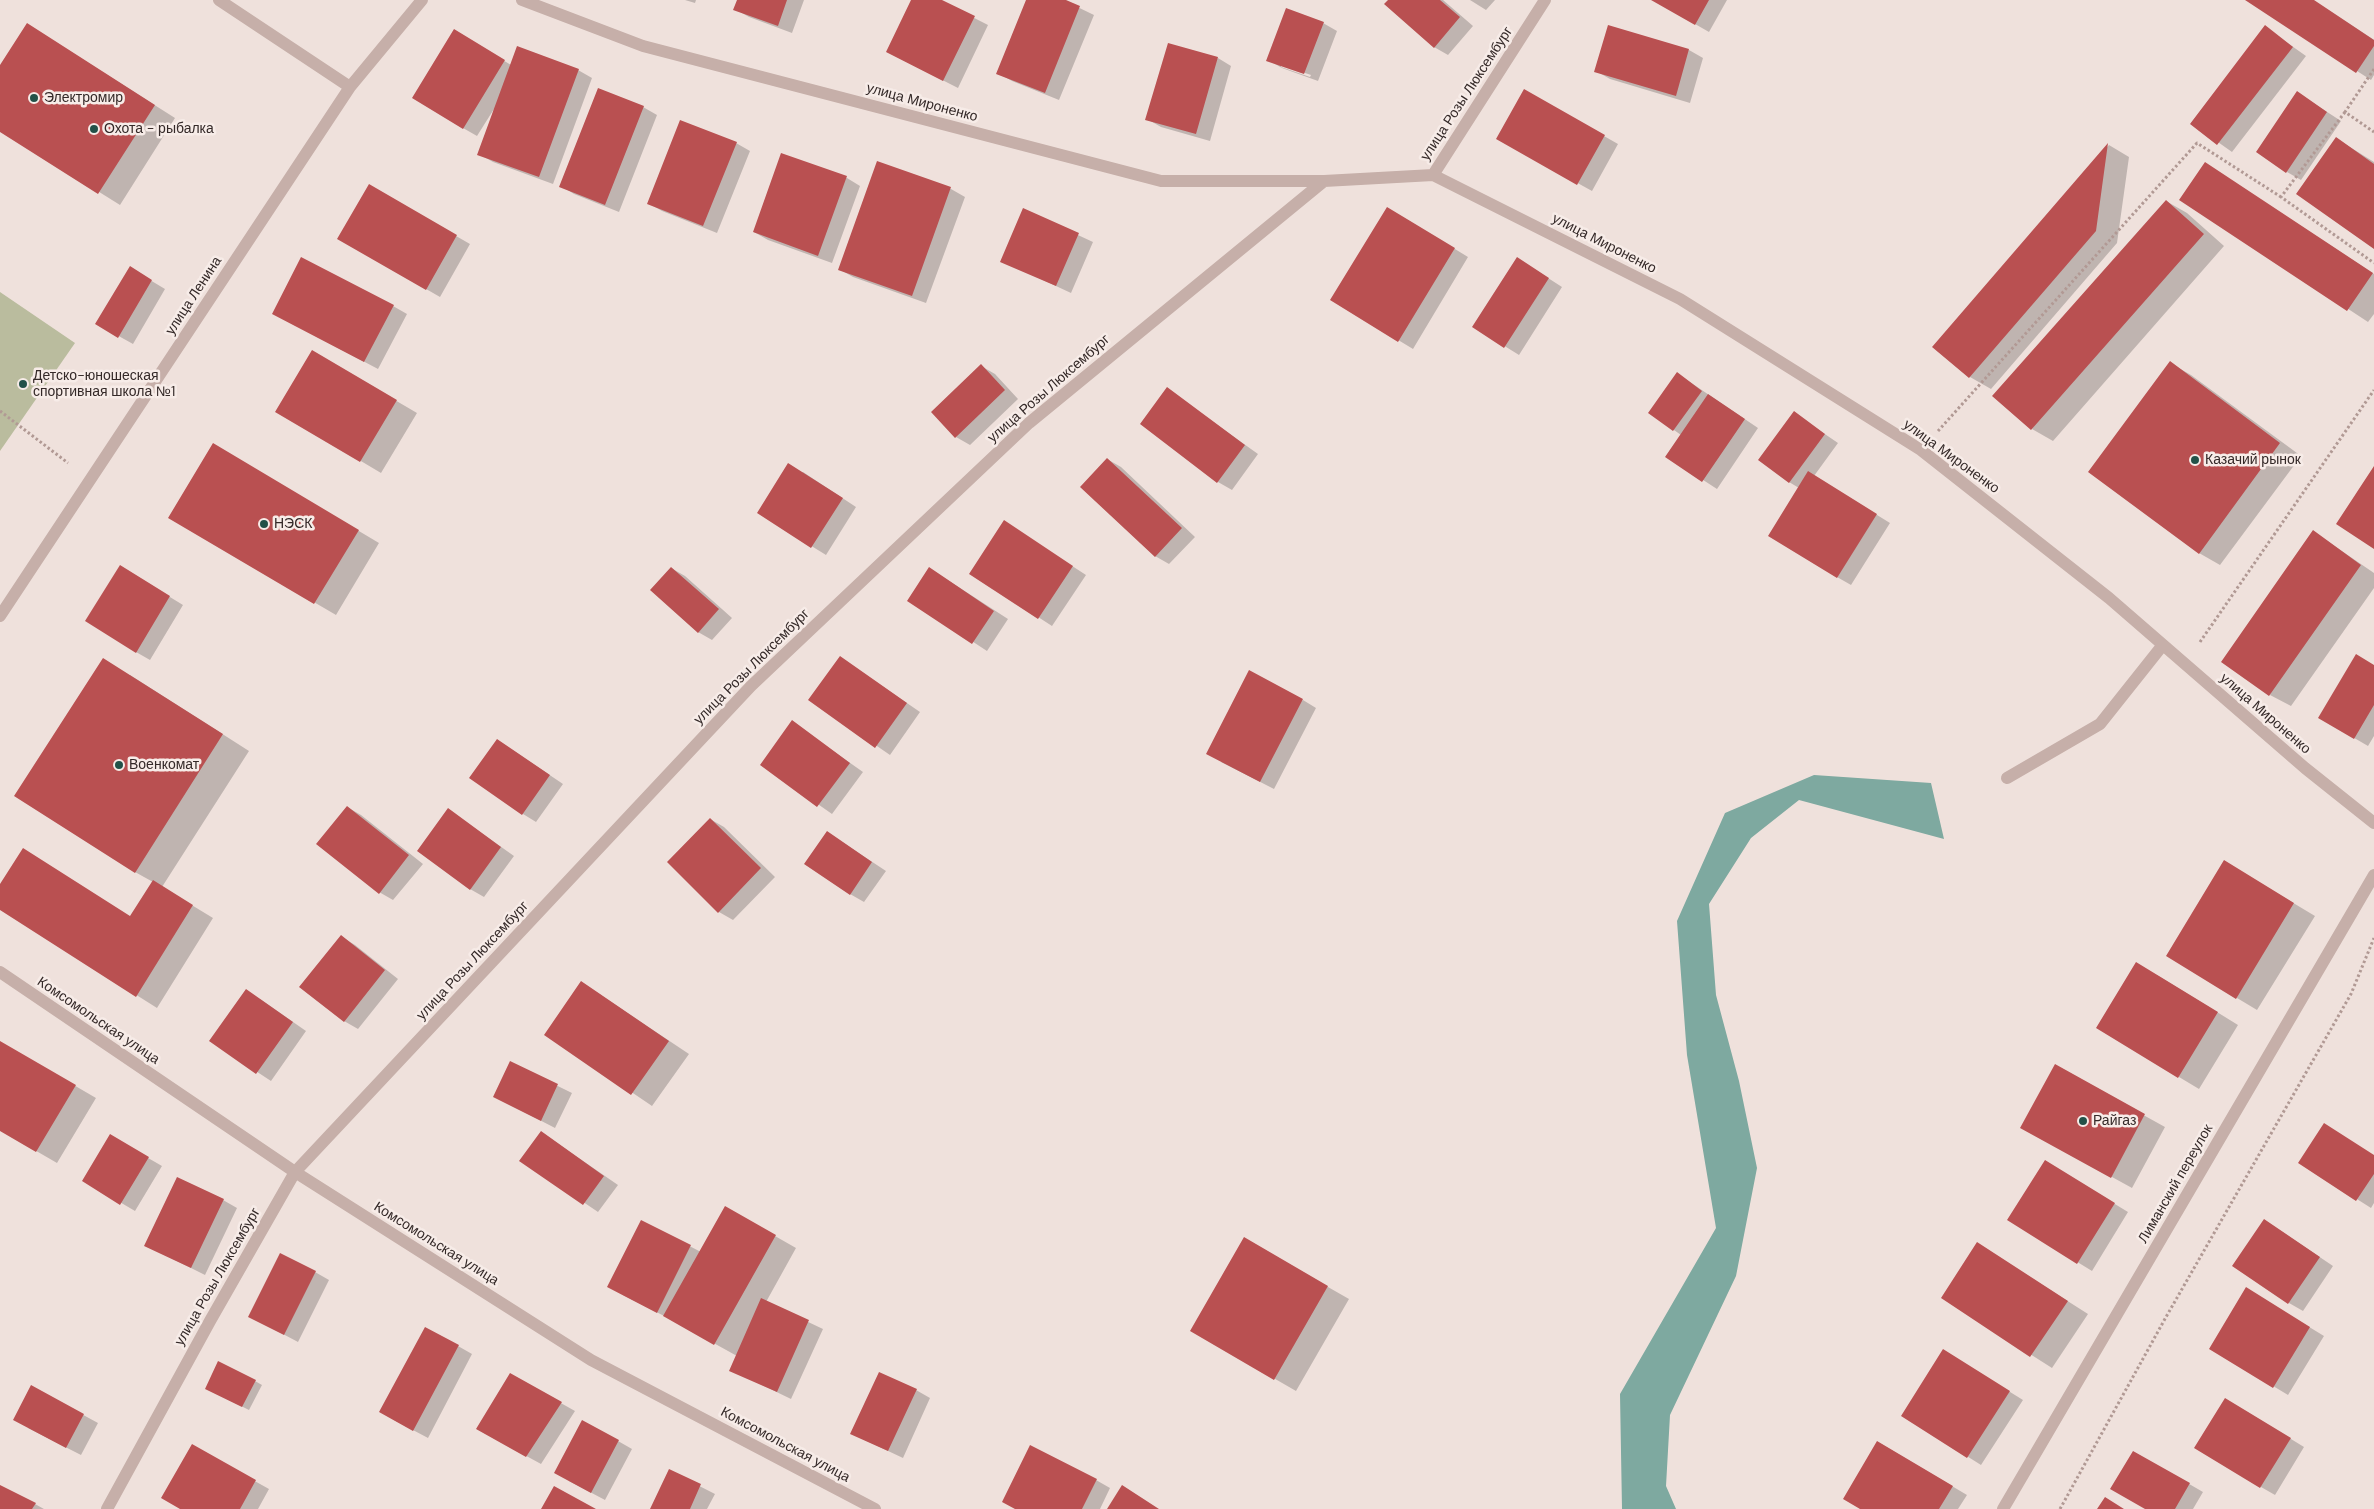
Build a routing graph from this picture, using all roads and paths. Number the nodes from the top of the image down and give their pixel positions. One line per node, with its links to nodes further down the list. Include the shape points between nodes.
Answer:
1 (219, 0): 6 (street)
2 (422, 0): 6 (street, улица Ленина)
3 (522, 0): 10 (street, улица Мироненко, via 643,46 1161,181)
4 (1545, 0): 9 (street, улица Розы Люксембург)
5 (2374, 69): 7 (path)
6 (350, 87): 16 (street, улица Ленина)
7 (2345, 112): 8 (path); 11 (path)
8 (2374, 132)
9 (1433, 175): 10 (street, улица Розы Люксембург); 15 (street, улица Мироненко, via 1680,299)
10 (1324, 181): 25 (street, улица Розы Люксембург, via 1029,423 751,686)
11 (2281, 197): 12 (path); 15 (path, via 2197,143)
12 (2374, 263)
13 (2374, 390): 19 (path)
14 (0, 412): 16 (path)
15 (1921, 450): 18 (street, улица Мироненко, via 2109,598)
16 (91, 480): 17 (street, улица Ленина)
17 (0, 616)
18 (2162, 646): 19 (street, улица Мироненко); 20 (street, via 2100,724)
19 (2184, 665): 21 (street, улица Мироненко)
20 (2007, 778)
21 (2374, 822)
22 (2374, 875): 28 (street, Лиманский переулок)
23 (2374, 938): 29 (path, via 2352,994)
24 (0, 972): 25 (street, Комсомольская улица)
25 (296, 1172): 26 (street, улица Розы Люксембург); 27 (street, Комсомольская улица, via 590,1360)
26 (107, 1509)
27 (875, 1509)
28 (2003, 1509)
29 (2060, 1509)

